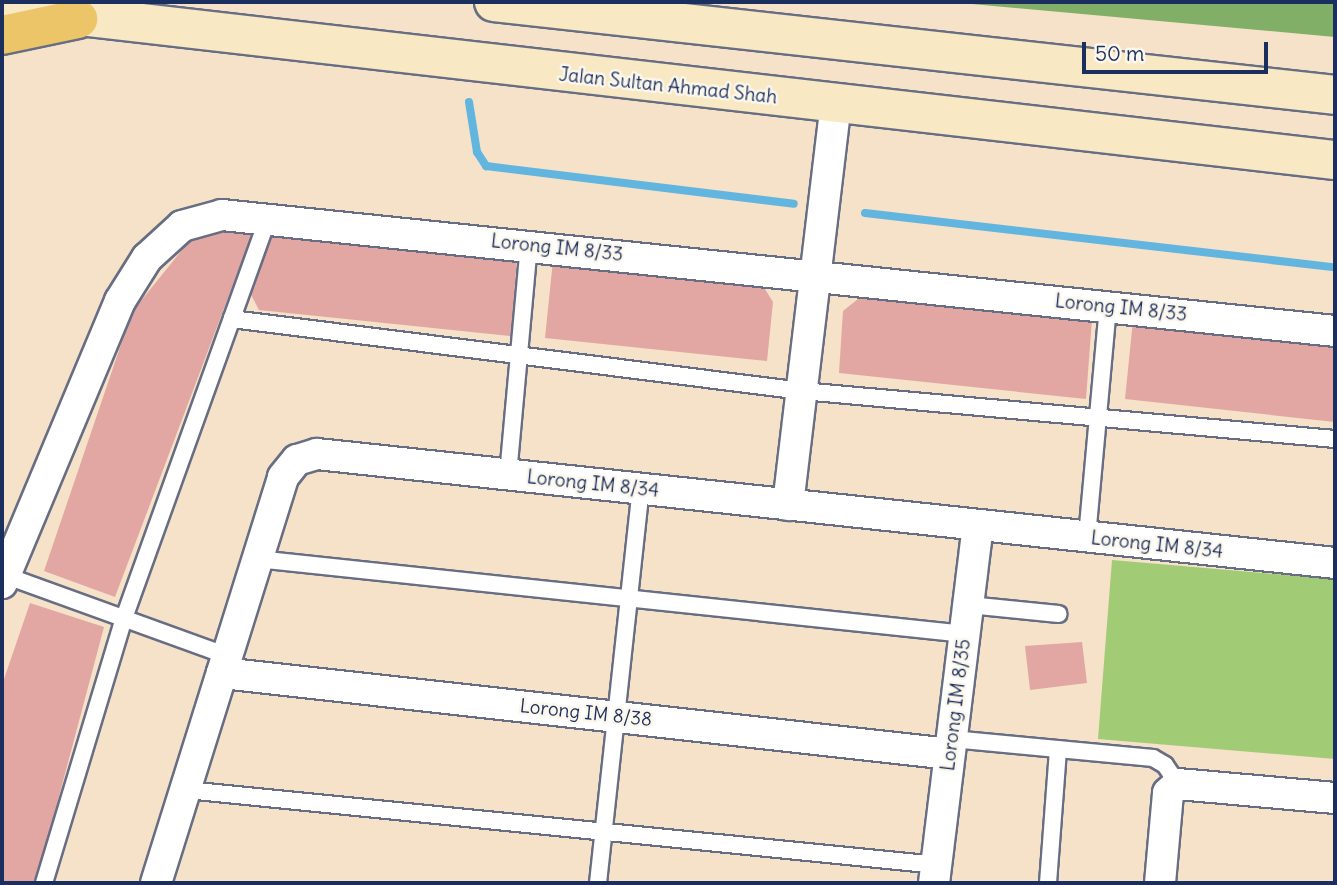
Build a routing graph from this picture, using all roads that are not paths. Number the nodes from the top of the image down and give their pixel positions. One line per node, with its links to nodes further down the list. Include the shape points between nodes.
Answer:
1 (494, 2): 5 (main road)
2 (2, 7): 3 (main road, Jalan Sultan Ahmad Shah)
3 (78, 19): 4 (main road); 6 (main road, Jalan Sultan Ahmad Shah)
4 (2, 35)
5 (1335, 95)
6 (836, 105): 7 (main road, Jalan Sultan Ahmad Shah); 10 (street)
7 (1335, 160)
8 (268, 217): 9 (street, Lorong IM 8/33); 12 (lane); 25 (street, Lorong IM 8/33, via 222,215 182,226 147,258 120,301)
9 (529, 245): 10 (street, Lorong IM 8/33); 14 (lane)
10 (816, 275): 11 (street, Lorong IM 8/33); 15 (street)
11 (1108, 306): 13 (street, Lorong IM 8/33); 16 (lane)
12 (232, 319): 14 (lane); 29 (lane)
13 (1335, 331)
14 (519, 355): 15 (lane); 18 (lane)
15 (802, 391): 16 (lane); 20 (street)
16 (1098, 418): 17 (lane); 22 (lane)
17 (1335, 439)
18 (508, 475): 19 (street, Lorong IM 8/34); 23 (street, Lorong IM 8/34, via 317,454 297,460 283,477)
19 (641, 489): 20 (street, Lorong IM 8/34); 26 (lane)
20 (788, 505): 21 (street, Lorong IM 8/34)
21 (978, 526): 22 (street, Lorong IM 8/34); 27 (street, Lorong IM 8/35)
22 (1087, 537): 24 (street, Lorong IM 8/34)
23 (257, 559): 26 (lane); 31 (street, Lorong IM 8/34)
24 (1335, 564)
25 (3, 579): 29 (lane)
26 (629, 599): 30 (lane); 32 (lane)
27 (968, 605): 28 (lane); 30 (street, Lorong IM 8/35)
28 (1059, 614)
29 (124, 618): 31 (lane); 40 (lane)
30 (965, 635): 33 (street, Lorong IM 8/35)
31 (225, 664): 32 (street, Lorong IM 8/38); 36 (street, Lorong IM 8/34)
32 (616, 716): 33 (street, Lorong IM 8/38); 38 (lane)
33 (951, 747): 34 (lane); 39 (street, Lorong IM 8/35)
34 (1058, 749): 35 (lane, via 1153,758 1165,765); 43 (lane)
35 (1178, 784): 37 (street); 44 (street, via 1168,793)
36 (186, 790): 38 (lane); 41 (street, Lorong IM 8/34)
37 (1335, 798)
38 (603, 832): 39 (lane); 42 (lane)
39 (935, 874)
40 (44, 883)
41 (156, 883)
42 (598, 883)
43 (1048, 883)
44 (1160, 883)

